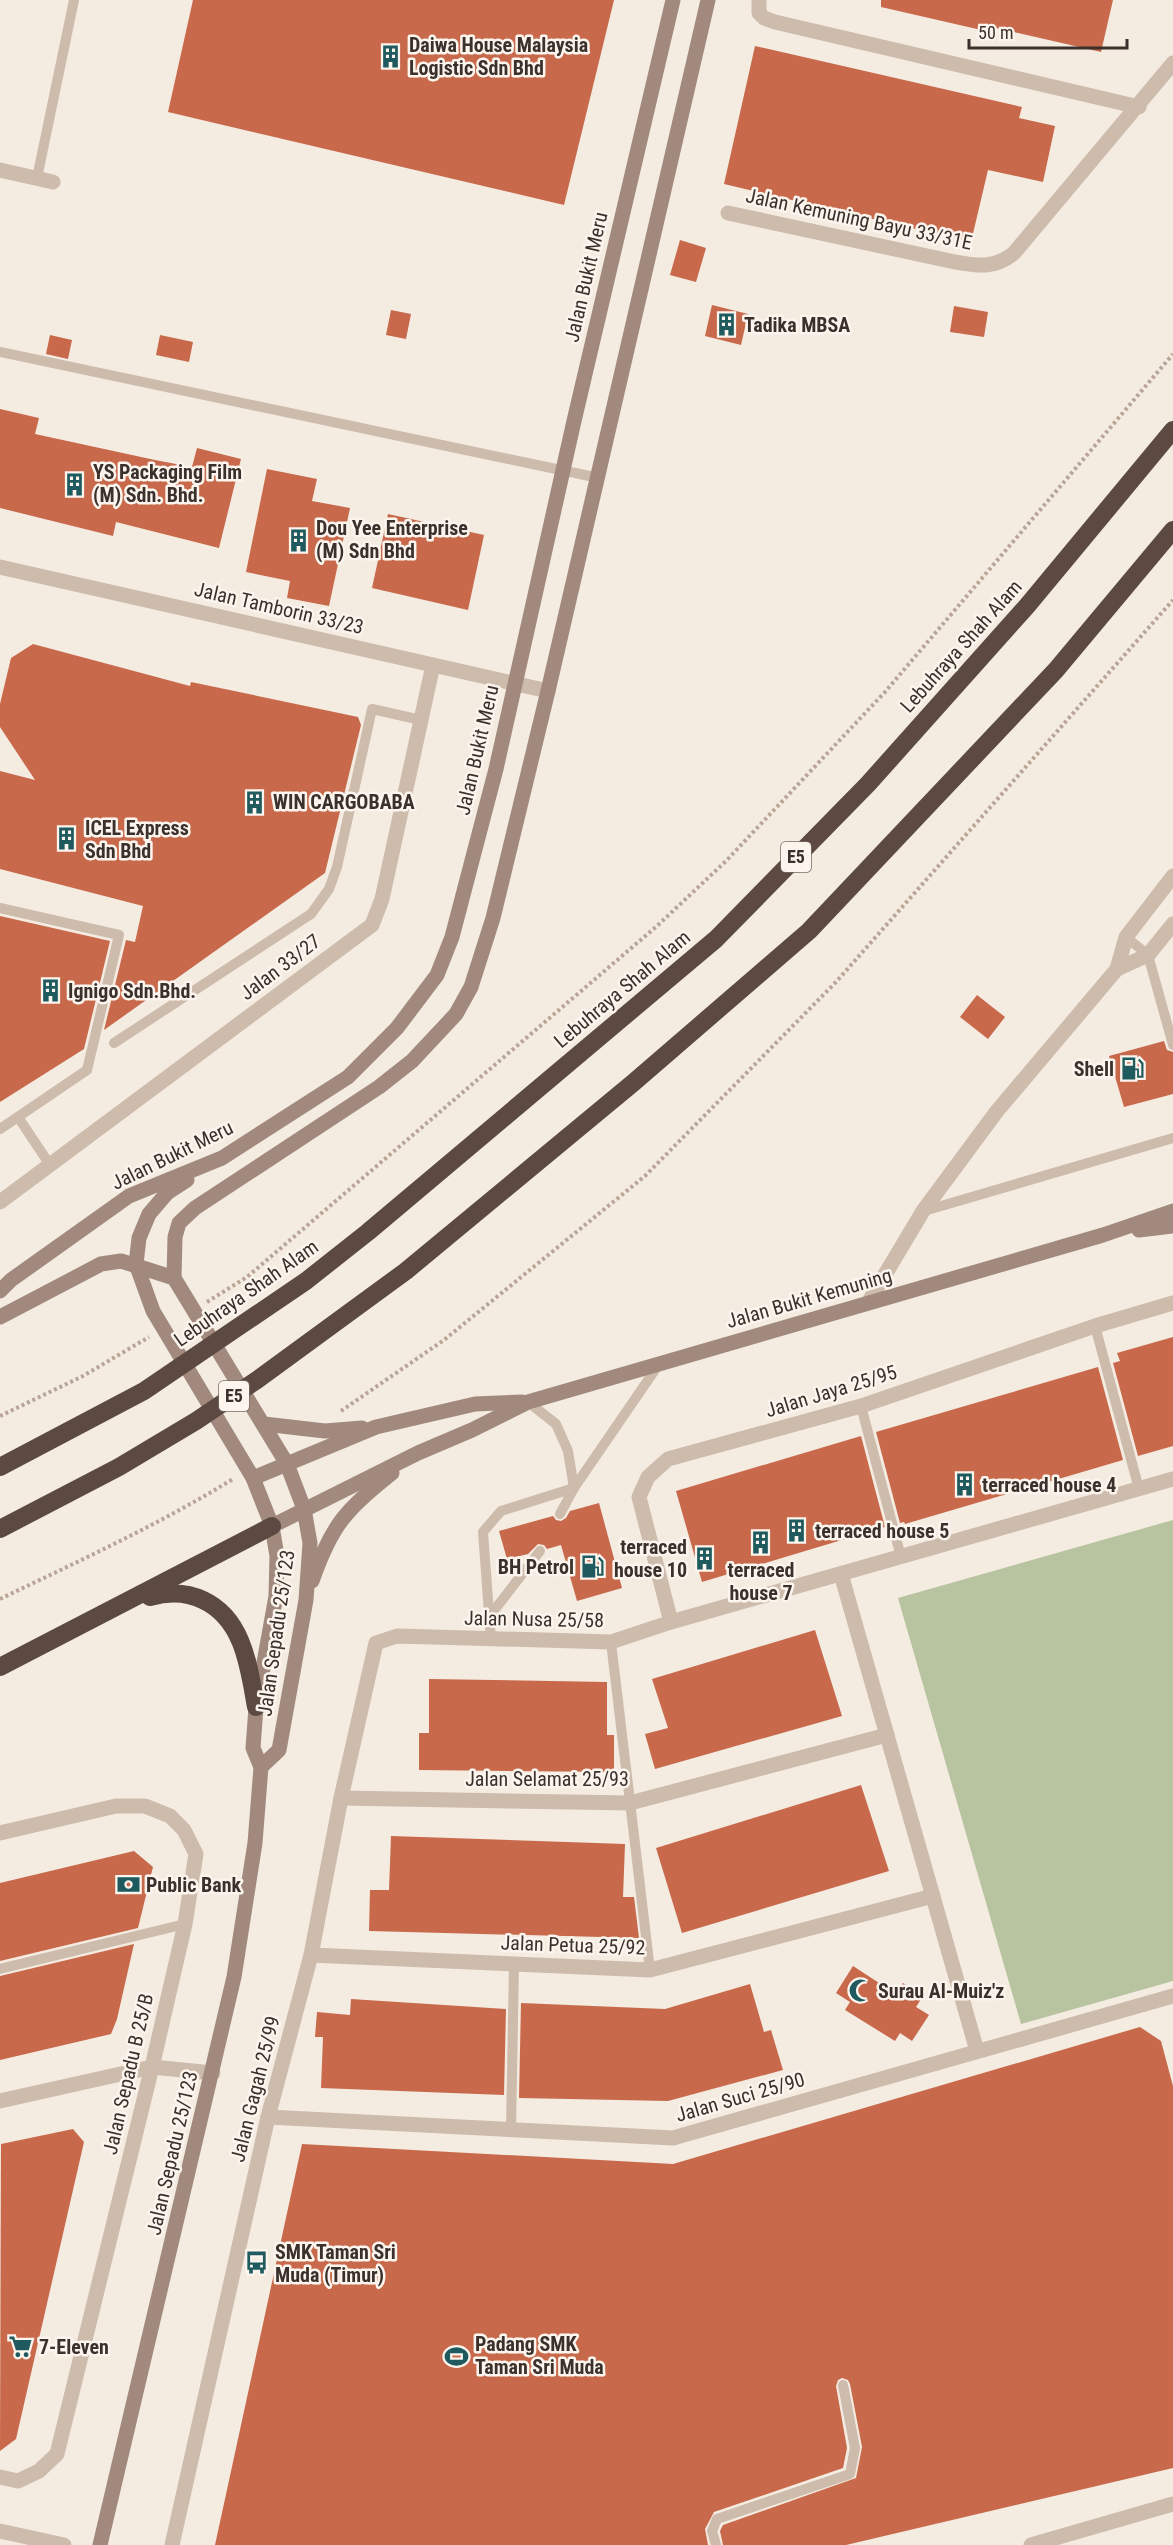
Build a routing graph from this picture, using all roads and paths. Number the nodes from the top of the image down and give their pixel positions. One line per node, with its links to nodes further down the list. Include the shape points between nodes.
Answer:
1 (74, 0): 8 (lane)
2 (673, 0): 14 (main road, Jalan Bukit Meru)
3 (708, 0): 15 (main road)
4 (759, 0): 6 (street, via 759,13 764,18)
5 (1173, 63): 6 (street)
6 (1139, 107): 10 (street, Jalan Kemuning Bayu 33/31E, via 1014,253 996,265 976,266)
7 (0, 170): 8 (street)
8 (37, 178): 9 (street)
9 (53, 182)
10 (728, 213)
11 (0, 352): 14 (lane)
12 (1173, 354): 42 (path, via 885,692 726,861 621,957)
13 (1173, 430): 59 (highway, Lebuhraya Shah Alam / E5, via 1027,606 868,784 716,939 306,1281 144,1391)
14 (563, 471): 15 (lane); 20 (main road, Jalan Bukit Meru)
15 (599, 478): 21 (main road)
16 (1173, 530): 67 (highway, E5, via 1056,670 809,931 633,1083 406,1271 314,1340 196,1421 119,1467)
17 (0, 567): 19 (street, Jalan Tamborin 33/23)
18 (1173, 600): 49 (path, via 836,982 712,1110 645,1176)
19 (433, 665): 20 (street, Jalan Tamborin 33/23); 22 (street, Jalan 33/27)
20 (514, 684): 21 (street, Jalan Tamborin 33/23); 34 (main road, Jalan Bukit Meru, via 461,904 437,975 397,1028 348,1077)
21 (548, 691): 43 (main road, via 493,918 471,987 456,1014 412,1061 379,1087 195,1208 179,1223)
22 (421, 720): 29 (lane, via 372,709 337,867 329,889 311,914); 35 (street, Jalan 33/27, via 382,899 372,925)
23 (1173, 876): 26 (street)
24 (0, 908): 31 (lane, via 119,935 87,1070)
25 (1173, 924): 27 (street)
26 (1126, 937): 27 (lane); 28 (street)
27 (1148, 955): 28 (street); 30 (lane)
28 (1117, 969): 37 (street, via 997,1111)
29 (114, 1043)
30 (1173, 1045)
31 (18, 1117): 32 (lane); 35 (lane)
32 (0, 1129)
33 (1173, 1138): 37 (lane)
34 (222, 1158): 41 (main road, via 166,1193 149,1214 139,1238); 44 (main road, Jalan Bukit Meru, via 129,1196)
35 (50, 1165): 36 (street, Jalan 33/27)
36 (0, 1202)
37 (923, 1211): 45 (street)
38 (1173, 1211): 40 (main road, Jalan Bukit Kemuning)
39 (1173, 1226): 40 (main road, Jalan Bukit Kemuning)
40 (1103, 1235): 45 (main road, Jalan Bukit Kemuning)
41 (136, 1264): 43 (main road); 47 (main road, via 101,1264); 60 (main road, Jalan Sepadu 25/123, via 153,1311)
42 (247, 1277)
43 (174, 1278): 55 (main road)
44 (0, 1291)
45 (868, 1302): 50 (main road, Jalan Bukit Kemuning)
46 (1173, 1303): 48 (street, Jalan Jaya 25/95)
47 (0, 1317)
48 (1095, 1326): 53 (street, Jalan Jaya 25/95); 63 (lane)
49 (444, 1340)
50 (659, 1364): 52 (main road, Jalan Bukit Kemuning); 62 (lane)
51 (83, 1376): 54 (path)
52 (528, 1402): 56 (main road, Jalan Bukit Kemuning, via 475,1404); 57 (main road, Jalan Bukit Kemuning); 62 (lane, via 556,1424 568,1451)
53 (861, 1406): 70 (lane); 76 (street, Jalan Jaya 25/95, via 668,1459 648,1477 639,1497)
54 (0, 1416)
55 (264, 1424): 56 (main road, via 325,1431); 58 (main road)
56 (376, 1427): 58 (main road, Jalan Bukit Kemuning)
57 (418, 1453): 64 (main road, Jalan Bukit Kemuning); 73 (main road, via 341,1518 326,1544)
58 (287, 1464): 60 (main road, Jalan Bukit Kemuning); 64 (main road, Jalan Sepadu 25/123)
59 (0, 1467)
60 (253, 1478): 66 (main road, Jalan Sepadu 25/123)
61 (1173, 1479): 63 (street, Jalan Nusa 25/58)
62 (574, 1488): 65 (lane); 75 (lane, via 501,1511 483,1532)
63 (1139, 1489): 70 (street, Jalan Nusa 25/58)
64 (304, 1509): 66 (main road, Jalan Bukit Kemuning); 73 (main road, Jalan Sepadu 25/123, via 310,1543)
65 (560, 1514)
66 (272, 1526): 74 (highway); 81 (main road, Jalan Sepadu 25/123, via 277,1556 276,1596)
67 (0, 1529)
68 (116, 1544): 72 (path)
69 (540, 1551): 75 (lane)
70 (901, 1557): 71 (street, Jalan Nusa 25/58)
71 (841, 1574): 76 (street, Jalan Nusa 25/58); 82 (street)
72 (0, 1599)
73 (306, 1600): 83 (main road, Jalan Sepadu 25/123, via 279,1750)
74 (121, 1606): 80 (highway); 81 (highway, via 165,1593 191,1594 216,1606 233,1624 247,1657)
75 (489, 1617): 77 (lane)
76 (671, 1622): 78 (street, Jalan Nusa 25/58)
77 (491, 1640): 78 (street, Jalan Nusa 25/58); 79 (street, Jalan Nusa 25/58, via 397,1636)
78 (611, 1642): 85 (lane)
79 (376, 1643): 84 (street, Jalan Gagah 25/99)
80 (0, 1667)
81 (256, 1707): 83 (main road, Jalan Sepadu 25/123, via 253,1748)
82 (887, 1736): 85 (street, Jalan Selamat 25/93); 87 (street)
83 (261, 1767): 96 (main road, Jalan Sepadu 25/123, via 255,1844 234,1977)
84 (341, 1798): 85 (street, Jalan Selamat 25/93); 89 (street, Jalan Gagah 25/99)
85 (630, 1803): 92 (lane)
86 (0, 1833): 88 (street, Jalan Sepadu B 25/B, via 116,1806 145,1806 170,1816 184,1830 196,1854)
87 (933, 1896): 92 (street, Jalan Petua 25/92); 94 (street)
88 (184, 1924): 91 (lane); 95 (street, Jalan Sepadu B 25/B)
89 (311, 1955): 90 (street, Jalan Petua 25/92); 98 (street, Jalan Gagah 25/99)
90 (514, 1965): 92 (street, Jalan Petua 25/92); 99 (lane)
91 (0, 1969)
92 (650, 1970)
93 (1172, 1999): 94 (street, Jalan Suci 25/90)
94 (977, 2051): 99 (street, Jalan Suci 25/90, via 673,2138)
95 (152, 2067): 96 (street); 97 (street); 101 (street, Jalan Sepadu B 25/B, via 57,2454 18,2481)
96 (213, 2073): 105 (main road, Jalan Sepadu 25/123)
97 (0, 2101)
98 (268, 2117): 99 (street, Jalan Suci 25/90); 106 (street, Jalan Gagah 25/99)
99 (512, 2130)
100 (843, 2385): 107 (lane, via 855,2448 850,2475 717,2520 712,2530)
101 (0, 2477)
102 (1173, 2504): 108 (street)
103 (0, 2531): 104 (street)
104 (63, 2545)
105 (100, 2545)
106 (172, 2545)
107 (716, 2545)
108 (1031, 2545)

